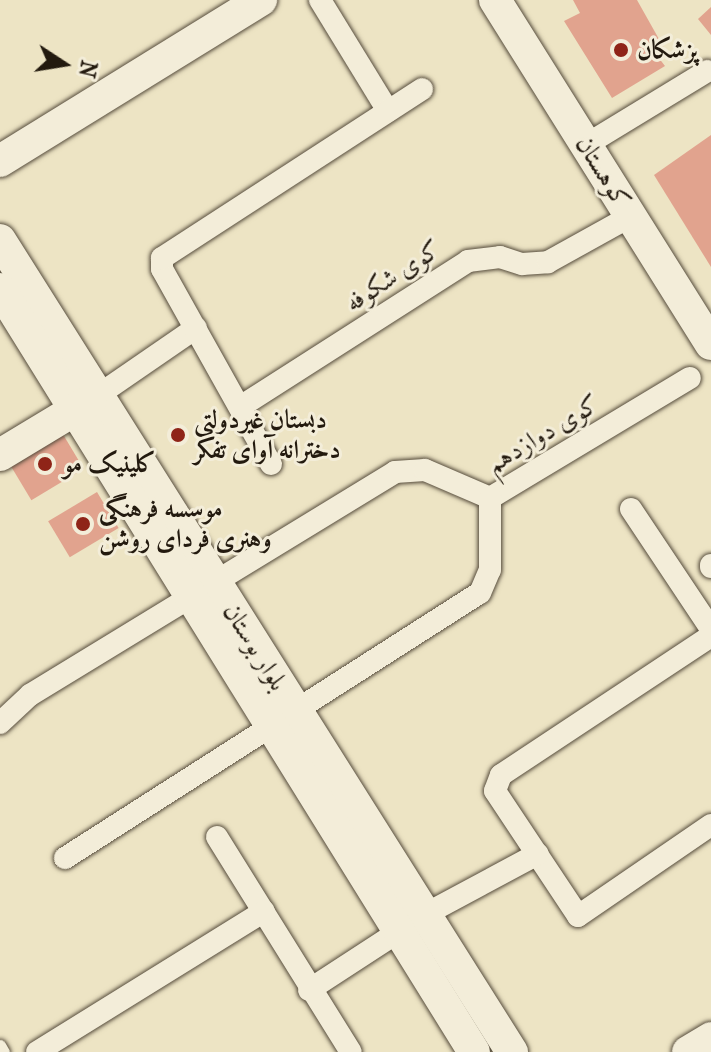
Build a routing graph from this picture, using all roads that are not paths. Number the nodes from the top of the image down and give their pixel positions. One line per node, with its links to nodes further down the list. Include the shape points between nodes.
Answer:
1 (320, 0): 6 (street)
2 (495, 0): 7 (street, کوهستان)
3 (257, 1): 8 (street)
4 (707, 71): 7 (street)
5 (422, 89): 6 (street)
6 (388, 111): 12 (street, via 162,258 162,269)
7 (586, 145): 9 (street, کوهستان)
8 (0, 161)
9 (631, 216): 13 (street, کوهستان); 16 (street, کوی شکوفه, via 548,262 522,264 500,257 468,261)
10 (0, 240): 15 (street, بلوار بوستان)
11 (0, 289): 15 (street, بلوار بوستان)
12 (196, 328): 15 (street); 16 (street)
13 (711, 344)
14 (690, 378): 19 (street, کوی دوازدهم)
15 (86, 403): 17 (street); 21 (street, بلوار بوستان)
16 (240, 407): 18 (street)
17 (0, 455)
18 (271, 464)
19 (490, 498): 21 (street, via 425,470 395,472); 24 (street, کوی دوازدهم, via 490,570 480,593)
20 (631, 509): 22 (street)
21 (203, 590): 24 (street, بلوار بوستان); 25 (street, via 30,695)
22 (711, 629)
23 (711, 636): 28 (street, via 501,775 495,791)
24 (284, 719): 29 (street, کوی دوازدهم); 31 (street, بلوار بوستان); 32 (street, بلوار بوستان)
25 (0, 723)
26 (711, 825): 28 (street, via 578,916)
27 (217, 837): 30 (street)
28 (538, 854): 31 (street)
29 (65, 858)
30 (264, 911): 33 (street); 38 (street)
31 (424, 915): 32 (street); 40 (street, بلوار بوستان)
32 (397, 933): 33 (street); 39 (street, بلوار بوستان)
33 (309, 990): 36 (street)
34 (711, 1038): 41 (street)
35 (0, 1045): 37 (lane)
36 (348, 1051)
37 (4, 1052)
38 (37, 1052)
39 (474, 1052)
40 (512, 1052)
41 (688, 1052)

